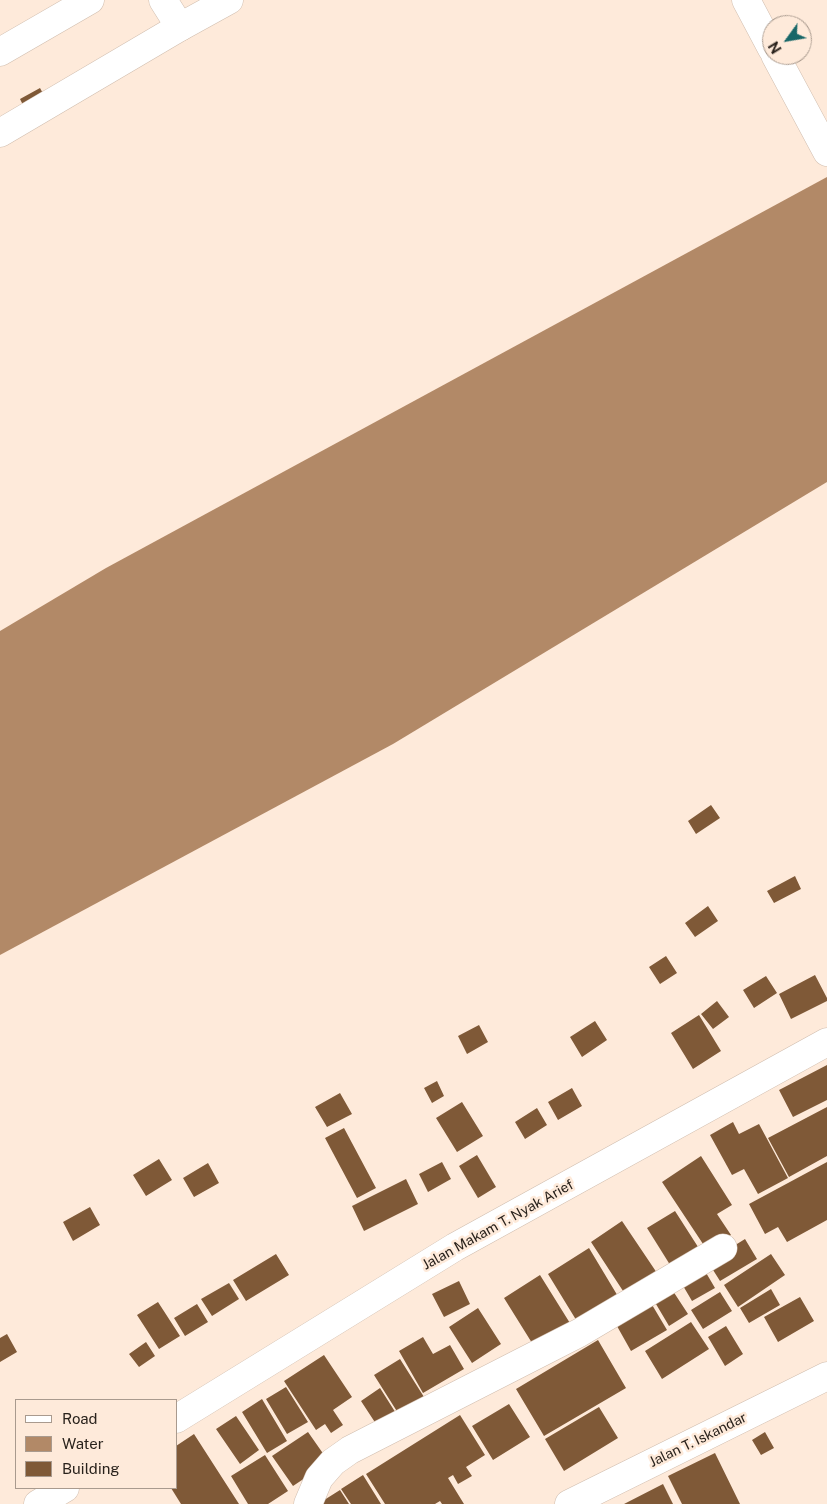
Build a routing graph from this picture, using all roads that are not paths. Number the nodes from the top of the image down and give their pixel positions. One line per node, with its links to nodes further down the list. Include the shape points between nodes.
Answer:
1 (90, 0): 7 (street)
2 (162, 0): 5 (street)
3 (229, 0): 5 (street)
4 (746, 0): 6 (street)
5 (180, 27): 9 (street)
6 (762, 30)
7 (0, 52)
8 (780, 65): 10 (street)
9 (0, 133)
10 (824, 146)
11 (827, 1042): 14 (street, Jalan Makam T. Nyak Arief, via 454,1247)
12 (723, 1248): 17 (street, via 579,1333 350,1450 332,1462)
13 (827, 1376): 18 (street, Jalan T. Iskandar)
14 (178, 1418)
15 (63, 1489): 16 (street)
16 (38, 1504)
17 (308, 1504)
18 (569, 1504)

